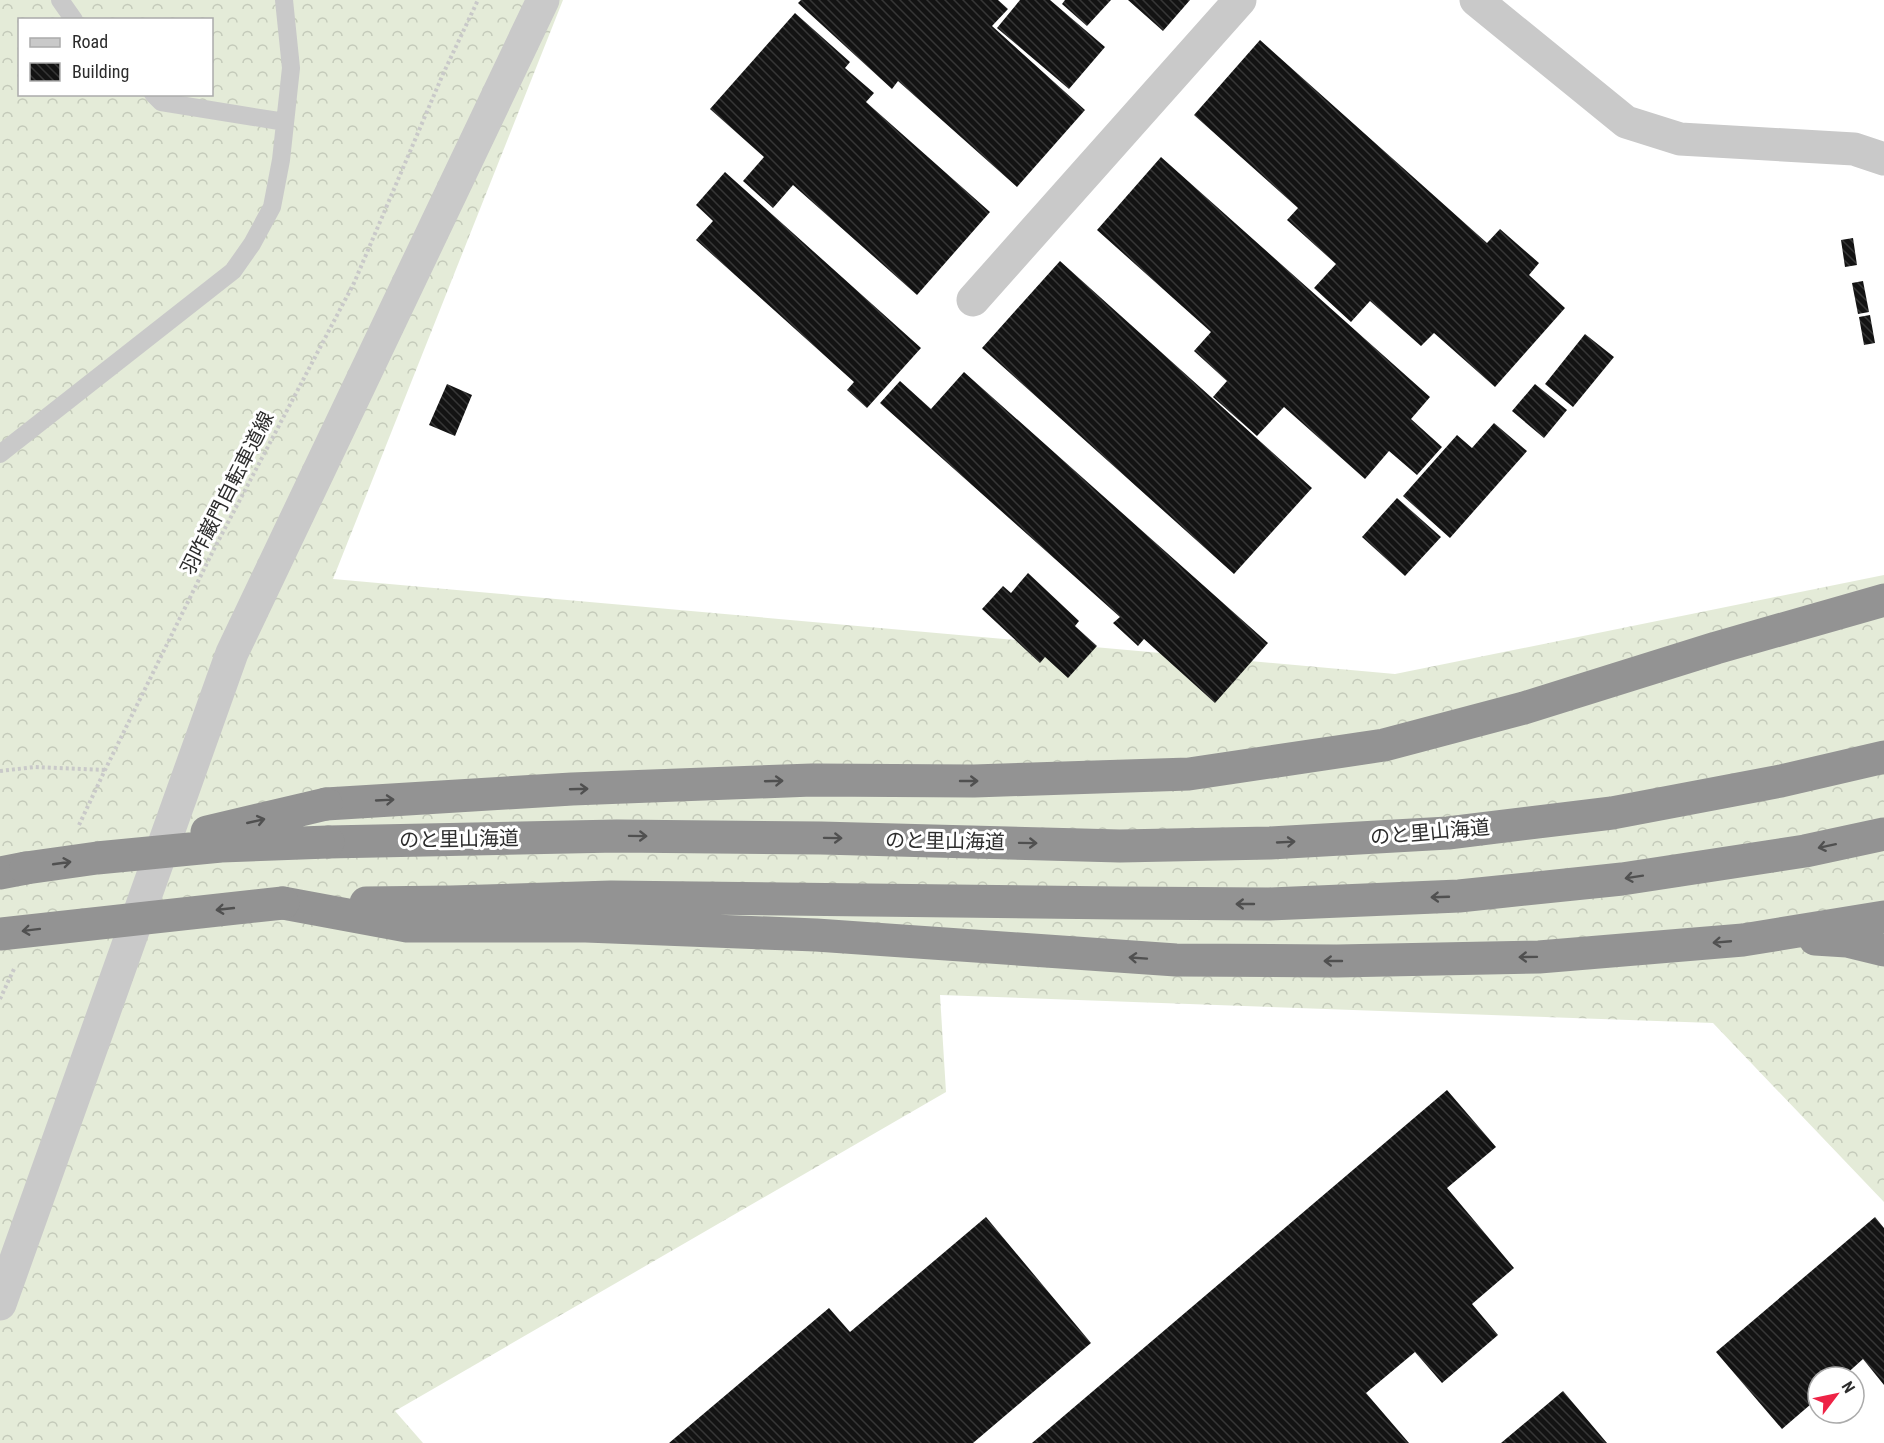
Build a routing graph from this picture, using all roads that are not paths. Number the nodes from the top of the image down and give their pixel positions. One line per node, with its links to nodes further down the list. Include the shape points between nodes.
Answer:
1 (60, 0): 6 (lane)
2 (284, 0): 8 (lane, via 291,68)
3 (543, 0): 22 (street, via 232,653)
4 (1240, 0): 10 (street)
5 (1476, 0): 9 (street, via 1626,122 1680,139 1854,149)
6 (73, 18)
7 (155, 96): 8 (lane, via 162,102)
8 (285, 122): 11 (lane, via 272,207 233,271)
9 (1884, 159)
10 (973, 300)
11 (0, 454)
12 (1884, 600): 15 (highway, one-way to 12, bridge, via 326,804 812,780 974,781 1189,774 1384,745 1524,708)
13 (1884, 757): 15 (highway, のと里山海道, one-way to 13, bridge, via 222,846 617,836 1120,846 1448,833 1611,813)
14 (1884, 834): 17 (highway, one-way to 17, via 1622,879 1460,896 1269,904 611,897)
15 (97, 858): 16 (highway, のと里山海道, one-way to 15, bridge)
16 (13, 871)
17 (283, 903): 19 (highway, one-way to 19, bridge); 20 (highway, one-way to 17, via 1539,957 1176,960 816,935 407,926)
18 (1884, 917): 20 (highway)
19 (0, 934)
20 (1771, 935): 21 (highway, via 1847,941)
21 (1884, 950)
22 (0, 1304)

